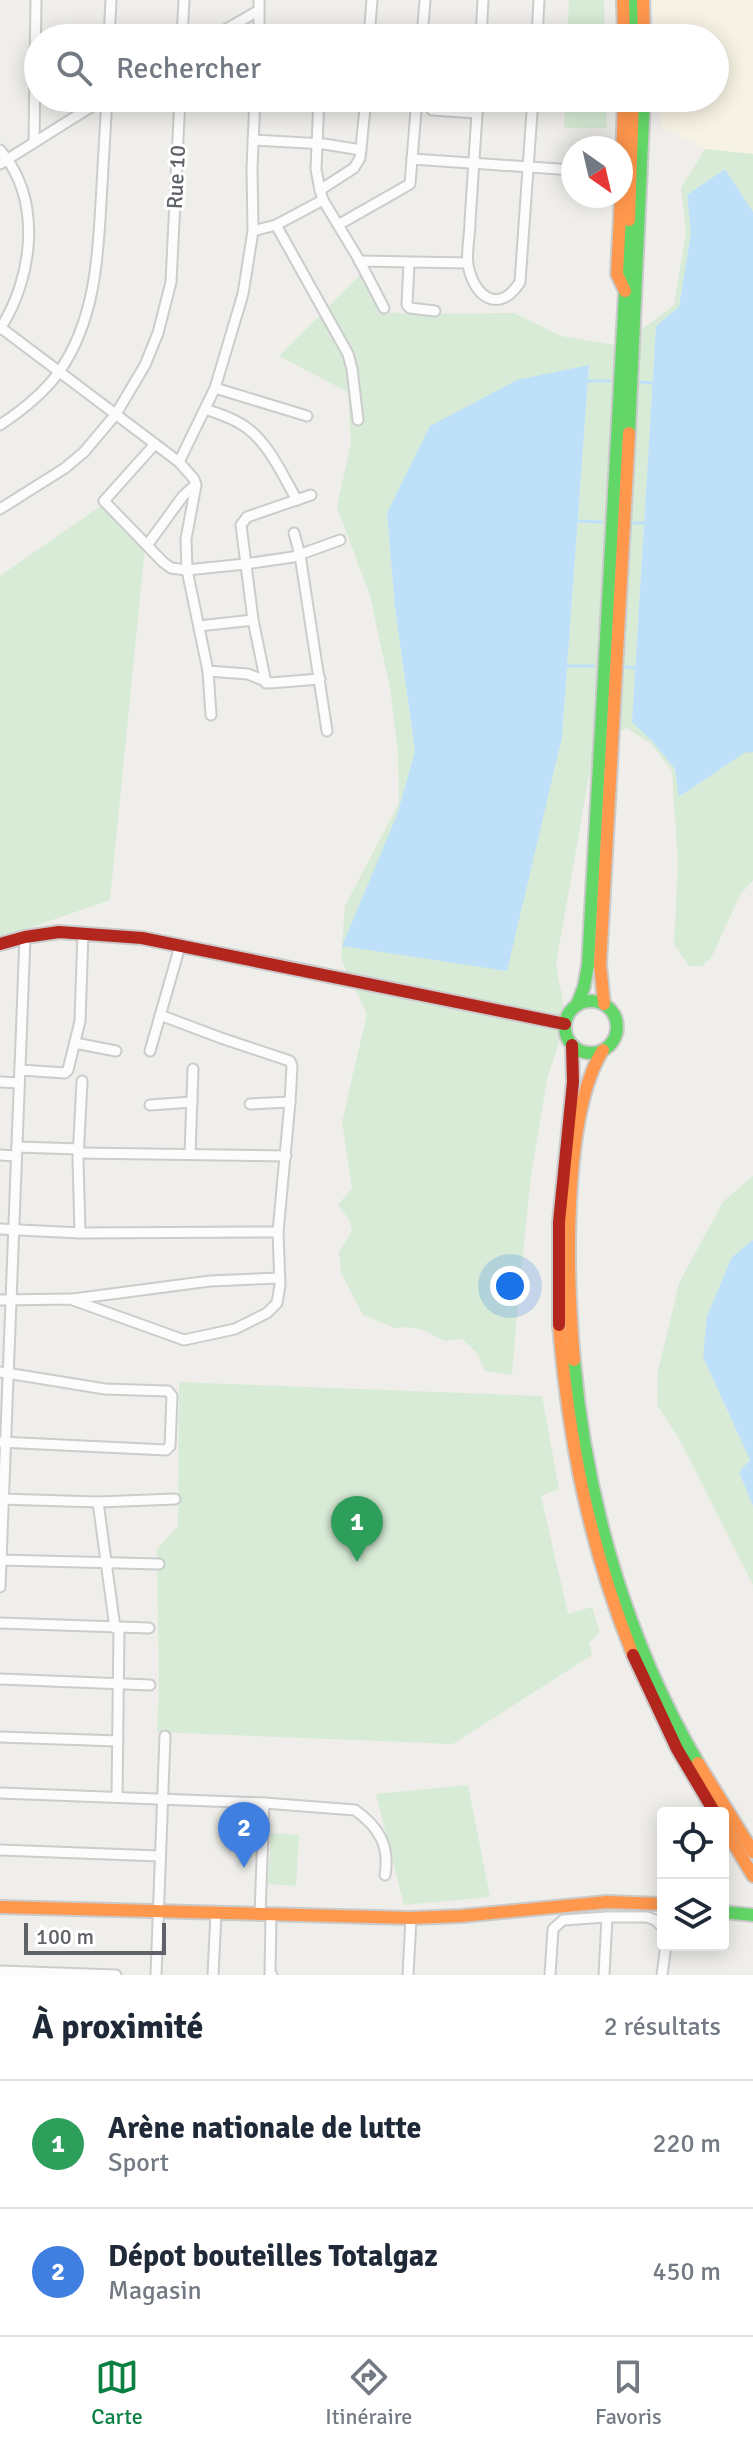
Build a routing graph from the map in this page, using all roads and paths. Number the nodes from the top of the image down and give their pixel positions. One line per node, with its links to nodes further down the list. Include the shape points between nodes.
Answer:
1 (36, 0): 13 (street)
2 (111, 0): 14 (street)
3 (184, 0): 15 (street)
4 (259, 0): 12 (street)
5 (372, 0): 18 (street)
6 (425, 0): 19 (street)
7 (483, 0): 20 (street)
8 (539, 0): 21 (street)
9 (623, 0): 22 (main road)
10 (632, 0): 23 (main road)
11 (643, 0): 24 (main road)
12 (258, 11): 16 (street); 17 (street)
13 (36, 24)
14 (110, 24)
15 (183, 24)
16 (235, 24)
17 (258, 24)
18 (370, 24)
19 (423, 24)
20 (482, 24)
21 (538, 24)
22 (624, 24)
23 (633, 24)
24 (644, 24)
25 (34, 112): 41 (street)
26 (83, 112): 41 (street)
27 (105, 112): 63 (street, via 94,289 83,326)
28 (179, 112): 66 (street, Rue 10, via 171,282 145,365)
29 (254, 112): 40 (street)
30 (318, 112): 42 (street)
31 (365, 112): 44 (street)
32 (416, 112): 45 (street)
33 (462, 112): 38 (street)
34 (532, 112): 48 (street)
35 (624, 112): 39 (main road)
36 (632, 112): 59 (main road)
37 (644, 112): 93 (main road, via 600,972)
38 (477, 113): 47 (street)
39 (623, 136)
40 (253, 140): 42 (street); 55 (street)
41 (34, 142): 46 (street)
42 (316, 144): 44 (street); 50 (street)
43 (0, 150): 46 (street)
44 (361, 150): 50 (street, via 354,168)
45 (412, 159): 47 (street); 54 (street, via 410,184)
46 (4, 161): 62 (street, via 22,191 30,234 15,300)
47 (473, 164): 48 (street); 58 (street)
48 (528, 168): 49 (street); 58 (street, via 520,282 506,299 486,297)
49 (561, 169)
50 (320, 190): 51 (street)
51 (323, 200): 53 (street); 54 (street)
52 (620, 208): 59 (main road, via 617,274)
53 (276, 225): 55 (street); 68 (street, via 348,354)
54 (338, 225): 56 (street)
55 (253, 231): 64 (street, via 243,294)
56 (359, 261): 57 (street); 60 (street)
57 (409, 263): 58 (street); 61 (street, via 407,305)
58 (467, 263)
59 (625, 291): 94 (main road, via 588,965)
60 (384, 308)
61 (435, 311)
62 (0, 328): 63 (street)
63 (59, 373): 66 (street); 69 (street)
64 (215, 388): 65 (street); 67 (street)
65 (205, 409): 71 (street); 74 (street, via 250,430)
66 (116, 414): 70 (street); 75 (street, Rue 10, via 65,468)
67 (307, 416)
68 (358, 420)
69 (0, 425)
70 (155, 444): 71 (street); 78 (street, via 104,501)
71 (179, 462): 72 (street)
72 (196, 485): 78 (street); 81 (street, via 186,539)
73 (311, 495): 74 (street)
74 (297, 500): 80 (street, via 242,522)
75 (0, 509)
76 (294, 533): 79 (street)
77 (340, 540): 79 (street)
78 (148, 544): 81 (street, via 171,568)
79 (300, 555): 80 (street); 85 (street)
80 (245, 564): 81 (street); 82 (street)
81 (187, 570): 83 (street)
82 (253, 620): 83 (street); 86 (street)
83 (199, 626): 84 (street)
84 (208, 671): 86 (street, via 248,674); 87 (street)
85 (320, 679): 86 (street); 88 (street)
86 (266, 683)
87 (211, 715)
88 (327, 731)
89 (83, 933): 90 (main road); 92 (main road); 97 (street)
90 (25, 937): 91 (main road); 103 (street)
91 (0, 944)
92 (180, 946): 95 (street); 96 (main road)
93 (604, 1004): 94 (main road); 99 (main road, via 617,1026)
94 (577, 1005): 96 (main road)
95 (160, 1015): 101 (street); 108 (street, via 286,1058 292,1066)
96 (565, 1024): 98 (main road)
97 (75, 1043): 100 (street); 103 (street, via 67,1072)
98 (572, 1045): 99 (main road, via 587,1052); 145 (main road, via 575,1069 561,1179 557,1291 568,1423 588,1524 615,1610 658,1713)
99 (603, 1050): 148 (main road, via 589,1072 584,1095 570,1216 570,1336 579,1421 599,1520 649,1667 683,1737)
100 (116, 1051)
101 (150, 1051)
102 (193, 1069): 107 (street)
103 (20, 1070): 106 (street)
104 (82, 1081): 111 (street)
105 (0, 1082): 106 (street)
106 (19, 1083): 112 (street)
107 (192, 1102): 110 (street); 113 (street)
108 (290, 1102): 109 (street); 115 (street)
109 (250, 1104)
110 (150, 1105)
111 (79, 1151): 112 (street); 113 (street); 119 (street)
112 (17, 1152): 114 (street); 117 (street)
113 (190, 1154): 115 (street)
114 (0, 1155)
115 (286, 1156): 118 (street)
116 (0, 1229): 117 (street)
117 (14, 1229): 119 (street); 122 (street)
118 (278, 1232): 119 (street); 120 (street)
119 (80, 1233)
120 (279, 1278): 121 (street); 121 (street, via 277,1303 267,1313 235,1329 184,1340)
121 (70, 1299): 122 (street)
122 (6, 1300): 123 (street)
123 (4, 1372): 124 (street); 124 (street, via 105,1389 168,1391 172,1396 166,1450)
124 (3, 1442): 125 (street)
125 (2, 1499): 127 (street); 128 (street)
126 (175, 1499): 127 (street)
127 (98, 1502): 129 (street)
128 (0, 1560): 129 (street); 131 (street)
129 (108, 1564): 130 (street); 133 (street)
130 (159, 1564)
131 (0, 1587)
132 (0, 1623): 133 (street)
133 (117, 1628): 134 (street); 136 (street)
134 (149, 1628)
135 (0, 1679): 136 (street)
136 (119, 1684): 137 (street); 140 (street)
137 (150, 1685)
138 (165, 1736): 143 (street)
139 (0, 1737): 140 (street)
140 (118, 1741): 142 (street)
141 (0, 1793): 142 (street)
142 (117, 1797): 143 (street)
143 (163, 1799): 144 (street); 149 (street)
144 (264, 1803): 150 (street, via 355,1810 382,1841 388,1857); 157 (street)
145 (712, 1807)
146 (729, 1836): 151 (main road)
147 (0, 1850): 149 (street)
148 (753, 1852)
149 (160, 1856): 154 (street)
150 (385, 1875)
151 (753, 1876)
152 (657, 1904): 160 (main road, via 607,1902)
153 (0, 1907): 154 (main road)
154 (158, 1912): 155 (main road); 165 (street)
155 (216, 1913): 157 (main road); 166 (street)
156 (729, 1913): 158 (main road)
157 (266, 1914): 160 (main road); 167 (street)
158 (753, 1915)
159 (607, 1917): 161 (street); 169 (street, via 557,1923); 170 (street)
160 (411, 1918): 168 (street)
161 (657, 1922)
162 (665, 1951): 171 (street)
163 (0, 1971): 164 (street)
164 (116, 1975)
165 (156, 1975)
166 (213, 1975)
167 (272, 1975)
168 (408, 1975)
169 (550, 1975)
170 (604, 1975)
171 (662, 1975)

